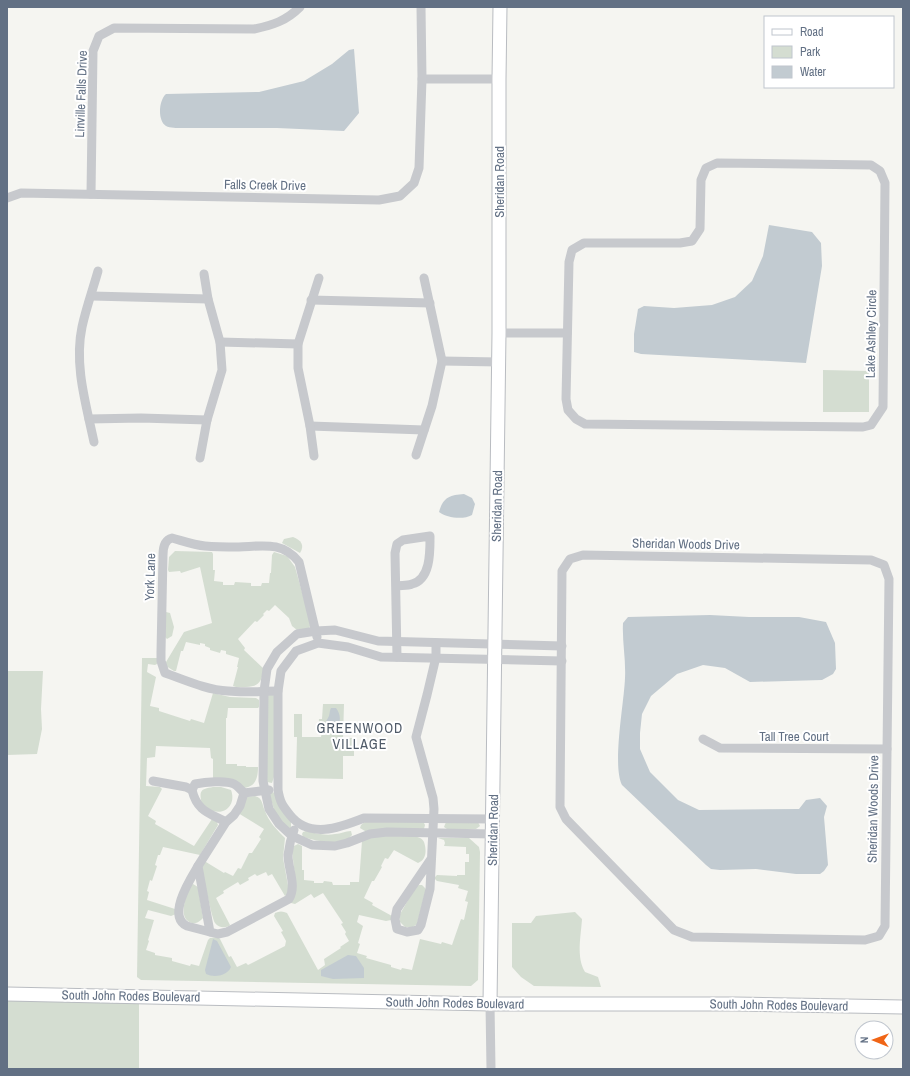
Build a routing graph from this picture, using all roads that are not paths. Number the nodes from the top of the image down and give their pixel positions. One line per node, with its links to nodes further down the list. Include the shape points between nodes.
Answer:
1 (300, 7): 6 (street, Linville Falls Drive, via 276,24 254,29 114,28 99,36 94,51)
2 (421, 7): 4 (street)
3 (500, 7): 5 (street, Sheridan Road)
4 (422, 79): 5 (street); 6 (street, Falls Creek Drive, via 419,168 414,183 400,196 379,200)
5 (499, 79): 16 (street, Sheridan Road)
6 (91, 194): 7 (street, Falls Creek Drive, via 21,193)
7 (7, 198)
8 (98, 271): 12 (street)
9 (204, 274): 13 (street)
10 (319, 278): 14 (street)
11 (424, 278): 15 (street)
12 (92, 296): 13 (street); 22 (street, via 82,327 80,350 81,380)
13 (208, 299): 18 (street)
14 (312, 300): 15 (street); 19 (street)
15 (430, 303): 20 (street)
16 (499, 333): 17 (street); 21 (street, Sheridan Road)
17 (567, 333): 17 (street, Lake Ashley Circle, via 568,410 576,420 585,424 855,427 871,425 883,407 885,183 880,171 871,165 716,162 706,168 701,180 700,229 692,241 584,242 572,250 569,262)
18 (220, 342): 19 (street); 23 (street, via 222,370)
19 (298, 344): 24 (street, via 298,368)
20 (442, 361): 21 (street); 25 (street)
21 (499, 362): 35 (street, Sheridan Road)
22 (89, 419): 23 (street); 26 (street)
23 (207, 420): 29 (street)
24 (310, 426): 25 (street); 28 (street)
25 (424, 430): 27 (street)
26 (94, 442)
27 (416, 455)
28 (314, 456)
29 (200, 458)
30 (396, 586): 30 (street, via 397,544 403,540 430,536 425,573 419,581); 32 (street)
31 (316, 631): 32 (street, via 335,630 367,639); 33 (street, York Lane); 41 (street, via 297,634 276,652 267,669); 41 (street, York Lane, via 299,562 286,550 265,545 205,546 168,539 162,555 161,661 165,673 226,691)
32 (396, 642): 34 (street); 37 (street)
33 (318, 643): 37 (street, via 348,647 381,657); 42 (street, via 296,651 280,671)
34 (436, 643): 35 (street); 38 (street)
35 (495, 644): 36 (street); 39 (street, Sheridan Road)
36 (562, 646): 40 (street, Sheridan Woods Drive); 44 (street, Sheridan Woods Drive, via 562,571 570,559 583,555 871,560 884,565 889,579)
37 (397, 657): 38 (street)
38 (436, 657): 39 (street); 50 (street, via 416,737 433,798)
39 (495, 660): 40 (street); 51 (street, Sheridan Road)
40 (562, 661): 44 (street, Sheridan Woods Drive, via 560,807 566,819 674,930 692,937 865,940 879,936 885,926)
41 (264, 691): 42 (street, York Lane); 48 (street)
42 (278, 691): 47 (street)
43 (704, 739): 44 (street, Tall Tree Court, via 720,748)
44 (887, 749)
45 (152, 781): 46 (street)
46 (192, 790): 49 (street, via 195,784 217,782 233,783); 52 (street, via 200,808)
47 (278, 790): 48 (street); 54 (street, via 280,801)
48 (264, 791): 49 (street); 57 (street, via 269,809 279,824)
49 (244, 793): 52 (street, via 240,806)
50 (434, 818): 51 (street); 53 (street, via 379,817); 55 (street)
51 (493, 819): 56 (street, Sheridan Road)
52 (226, 822): 60 (street)
53 (354, 822): 54 (street, via 327,830 311,829); 58 (street)
54 (296, 823): 57 (street)
55 (432, 833): 56 (street); 58 (street, via 387,832); 59 (street)
56 (493, 834): 63 (street, Sheridan Road)
57 (292, 836): 58 (street, via 308,844 320,846 335,846); 61 (street, via 288,856 293,892 289,899 227,932)
58 (360, 838)
59 (431, 859): 59 (street, via 429,895 421,925 413,932 397,929 397,909)
60 (198, 866): 61 (street); 61 (street, via 181,899 180,919 187,926)
61 (210, 932)
62 (7, 994): 63 (street, South John Rodes Boulevard)
63 (490, 1004): 64 (street, South John Rodes Boulevard); 65 (street)
64 (903, 1007)
65 (491, 1069)

